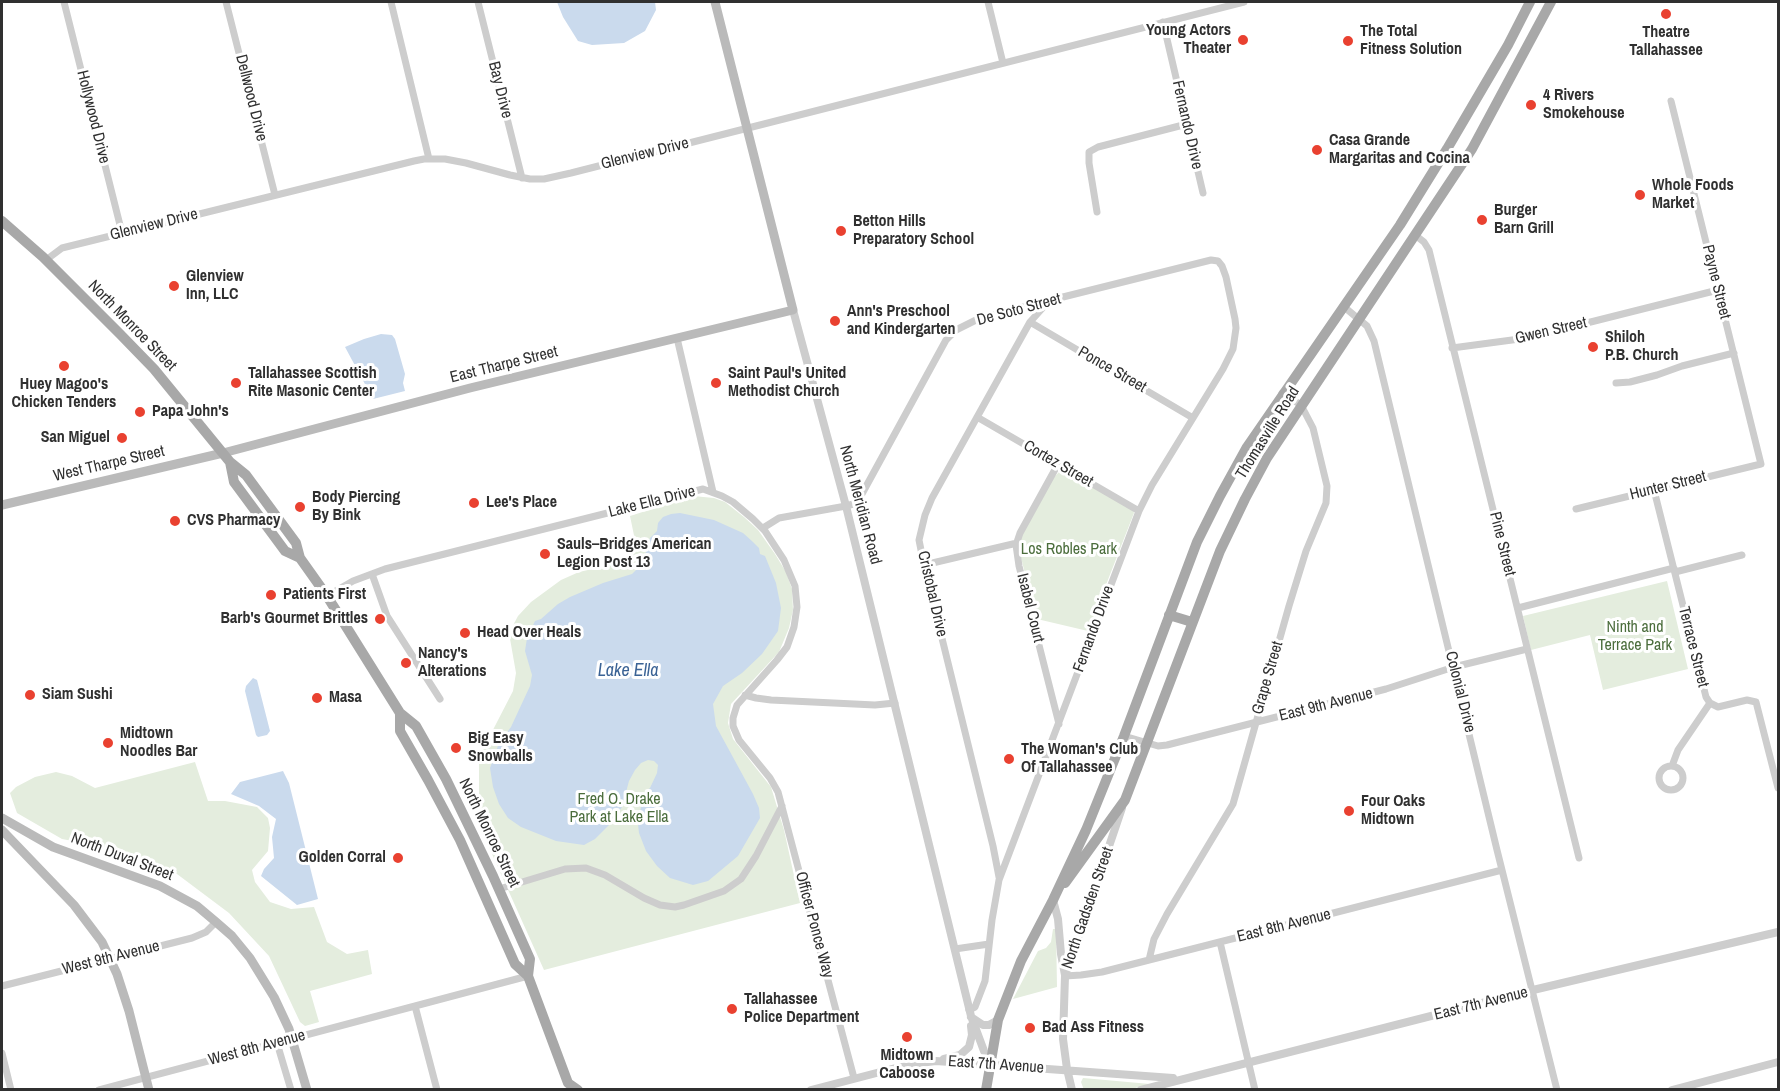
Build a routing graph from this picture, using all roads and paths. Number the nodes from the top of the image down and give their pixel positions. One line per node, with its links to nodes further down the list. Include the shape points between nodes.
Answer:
1 (64, 2): 26 (street, Hollywood Drive)
2 (226, 2): 21 (street, Dellwood Drive)
3 (391, 2): 18 (street)
4 (478, 2): 19 (street, Bay Drive)
5 (715, 2): 15 (main road, North Meridian Road)
6 (988, 2): 12 (street)
7 (1244, 2): 11 (street, Glenview Drive)
8 (1551, 2): 10 (main road, Thomasville Road)
9 (1527, 6): 10 (main road); 16 (main road, Thomasville Road)
10 (1542, 20): 17 (main road, Thomasville Road)
11 (1162, 22): 12 (street, Glenview Drive); 14 (street, Fernando Drive)
12 (1003, 63): 15 (street, Glenview Drive)
13 (1671, 101): 30 (street, Payne Street)
14 (1187, 124): 20 (street, Fernando Drive); 23 (street, via 1089,152)
15 (747, 128): 19 (street, Glenview Drive, via 544,179); 33 (main road, North Meridian Road)
16 (1454, 138): 17 (main road); 22 (main road, Thomasville Road)
17 (1472, 149): 24 (main road, Thomasville Road)
18 (429, 159): 19 (street, Glenview Drive, via 466,163); 21 (street, Glenview Drive)
19 (522, 178)
20 (1203, 193)
21 (275, 195): 26 (street, Glenview Drive)
22 (1408, 211): 24 (main road); 32 (main road, Thomasville Road)
23 (1097, 212)
24 (1425, 219): 27 (main road, Thomasville Road)
25 (2, 221): 28 (main road, North Monroe Street)
26 (122, 233): 28 (street, Glenview Drive, via 62,248)
27 (1415, 234): 34 (main road, Thomasville Road); 37 (street, Pine Street, via 1429,250)
28 (46, 260): 44 (main road, North Monroe Street, via 154,369)
29 (1218, 261): 31 (street, De Soto Street, via 1199,262); 43 (street, Fernando Drive, via 1236,319 1235,338 1223,369)
30 (1718, 290): 37 (street, Gwen Street, via 1527,338); 38 (street, Payne Street)
31 (1049, 301): 35 (street, Cristobal Drive); 50 (street, De Soto Street, via 976,320 946,340 857,503)
32 (1343, 306): 34 (street, Colonial Drive); 40 (main road, Thomasville Road)
33 (793, 310): 36 (main road, East Tharpe Street); 50 (street, North Meridian Road)
34 (1360, 320): 41 (main road, Thomasville Road); 64 (street, Colonial Drive, via 1374,341)
35 (1030, 322): 42 (street, Cristobal Drive); 43 (street, Ponce Street)
36 (677, 338): 44 (main road, East Tharpe Street, via 470,388); 48 (street)
37 (1452, 348): 60 (street, Pine Street)
38 (1734, 353): 39 (street); 46 (street, Payne Street)
39 (1616, 383)
40 (1282, 393): 41 (street); 61 (main road, Thomasville Road, via 1220,496 1197,542)
41 (1301, 405): 62 (main road, Thomasville Road, via 1245,499); 70 (street, Grape Street, via 1313,428 1327,486 1326,503 1306,551)
42 (977, 417): 45 (street, Cortez Street); 56 (street, Cristobal Drive, via 925,515 919,540)
43 (1193, 418): 52 (street, Fernando Drive)
44 (226, 458): 49 (main road, West Tharpe Street); 59 (main road, North Monroe Street, via 234,482 285,550 300,558)
45 (1058, 464): 52 (street, Cortez Street); 54 (street)
46 (1761, 464): 47 (street, Hunter Street)
47 (1654, 490): 51 (street, Hunter Street); 57 (street, Terrace Street)
48 (713, 492): 53 (street, Lake Ella Drive, via 733,502); 58 (street, Lake Ella Drive, via 687,492)
49 (2, 505)
50 (846, 506): 53 (street, via 779,518); 67 (street, North Meridian Road)
51 (1576, 509)
52 (1139, 511): 71 (street, Fernando Drive)
53 (763, 528): 65 (street, Lake Ella Drive, via 791,574 797,607 787,646)
54 (1017, 543): 56 (street); 71 (street, Isabel Court, via 1019,566)
55 (1742, 555): 57 (street)
56 (924, 565): 82 (street, Cristobal Drive)
57 (1675, 570): 60 (street); 68 (street, Terrace Street)
58 (372, 574): 59 (street, Lake Ella Drive); 66 (street, via 387,616)
59 (327, 596): 69 (main road, North Monroe Street)
60 (1518, 608): 63 (street, Pine Street)
61 (1169, 615): 62 (main road); 72 (main road, Thomasville Road)
62 (1192, 622): 73 (main road, Thomasville Road)
63 (1527, 649): 64 (street, East 9th Avenue); 80 (street, Pine Street)
64 (1454, 668): 70 (street, East 9th Avenue); 81 (street, Colonial Drive)
65 (746, 695): 67 (street, via 771,700); 77 (street, Lake Ella Drive, via 735,711 733,726 773,782)
66 (440, 699)
67 (895, 703): 90 (street, North Meridian Road)
68 (1710, 703): 74 (street, via 1678,750); 75 (street, Terrace Street, via 1718,707 1748,700 1756,702)
69 (400, 713): 83 (main road, North Monroe Street, via 416,726 437,763); 84 (main road, North Monroe Street, via 400,730)
70 (1255, 723): 73 (street, East 9th Avenue, via 1167,745); 92 (street, Grape Street, via 1233,804 1154,939)
71 (1059, 724): 82 (street, Fernando Drive)
72 (1124, 736): 73 (street, East 9th Avenue); 85 (main road, Thomasville Road)
73 (1147, 743): 76 (main road, Thomasville Road)
74 (1672, 766)
75 (1779, 788)
76 (1125, 800): 85 (main road, Thomasville Road); 94 (street, North Gadsden Street)
77 (782, 806): 83 (street, via 741,879 724,891 684,905 660,905 586,868 565,869); 110 (street, Officer Ponce Way)
78 (2, 818): 86 (main road, North Duval Street, via 53,847 160,886 197,906)
79 (2, 830): 91 (main road, via 74,905)
80 (1579, 858)
81 (1502, 870): 88 (street, East 8th Avenue); 96 (street, Colonial Drive)
82 (999, 880): 89 (street, Fernando Drive)
83 (499, 889): 84 (main road); 93 (main road, North Monroe Street, via 530,959)
84 (484, 892): 93 (main road, North Monroe Street, via 515,964)
85 (1053, 900): 94 (street); 99 (main road, Thomasville Road, via 1021,961)
86 (216, 922): 91 (street, West 9th Avenue, via 192,938); 100 (main road, North Duval Street, via 256,967)
87 (1779, 932): 96 (street, East 7th Avenue)
88 (1220, 942): 92 (street, East 8th Avenue); 104 (street)
89 (989, 944): 90 (street); 98 (street, Fernando Drive, via 985,981)
90 (955, 949): 98 (street, North Meridian Road)
91 (109, 958): 95 (street, West 9th Avenue); 109 (main road, via 129,1011)
92 (1149, 960): 94 (street, East 8th Avenue)
93 (528, 976): 97 (street); 111 (main road, North Monroe Street)
94 (1065, 976): 107 (street, North Gadsden Street, via 1063,1039)
95 (2, 987)
96 (1533, 990): 104 (street, East 7th Avenue); 124 (street, Colonial Drive)
97 (415, 1006): 100 (street, West 8th Avenue); 117 (street)
98 (970, 1013): 99 (street, via 983,1025); 103 (street, North Meridian Road, via 969,1047 960,1055); 106 (street, North Meridian Road)
99 (998, 1020): 106 (main road, Thomasville Road)
100 (292, 1039): 101 (street, West 8th Avenue); 116 (main road, North Duval Street)
101 (277, 1043): 109 (street, West 8th Avenue); 115 (street)
102 (2, 1053): 112 (street)
103 (936, 1061): 106 (street, East 7th Avenue); 110 (street, East 7th Avenue)
104 (1248, 1062): 108 (street, East 7th Avenue); 123 (street)
105 (1779, 1062): 125 (street)
106 (992, 1065): 107 (street, East 7th Avenue); 119 (main road, Thomasville Road); 120 (main road, Thomasville Road)
107 (1067, 1070): 108 (street, East 7th Avenue); 121 (street, North Gadsden Street)
108 (1184, 1077): 122 (street, East 7th Avenue)
109 (146, 1078): 113 (street, West 8th Avenue); 114 (main road)
110 (854, 1078): 118 (street, East 7th Avenue)
111 (571, 1087)
112 (11, 1089)
113 (99, 1089)
114 (149, 1089)
115 (291, 1089)
116 (307, 1089)
117 (437, 1089)
118 (811, 1089)
119 (986, 1089)
120 (994, 1089)
121 (1072, 1089)
122 (1141, 1089)
123 (1255, 1089)
124 (1557, 1089)
125 (1672, 1089)

